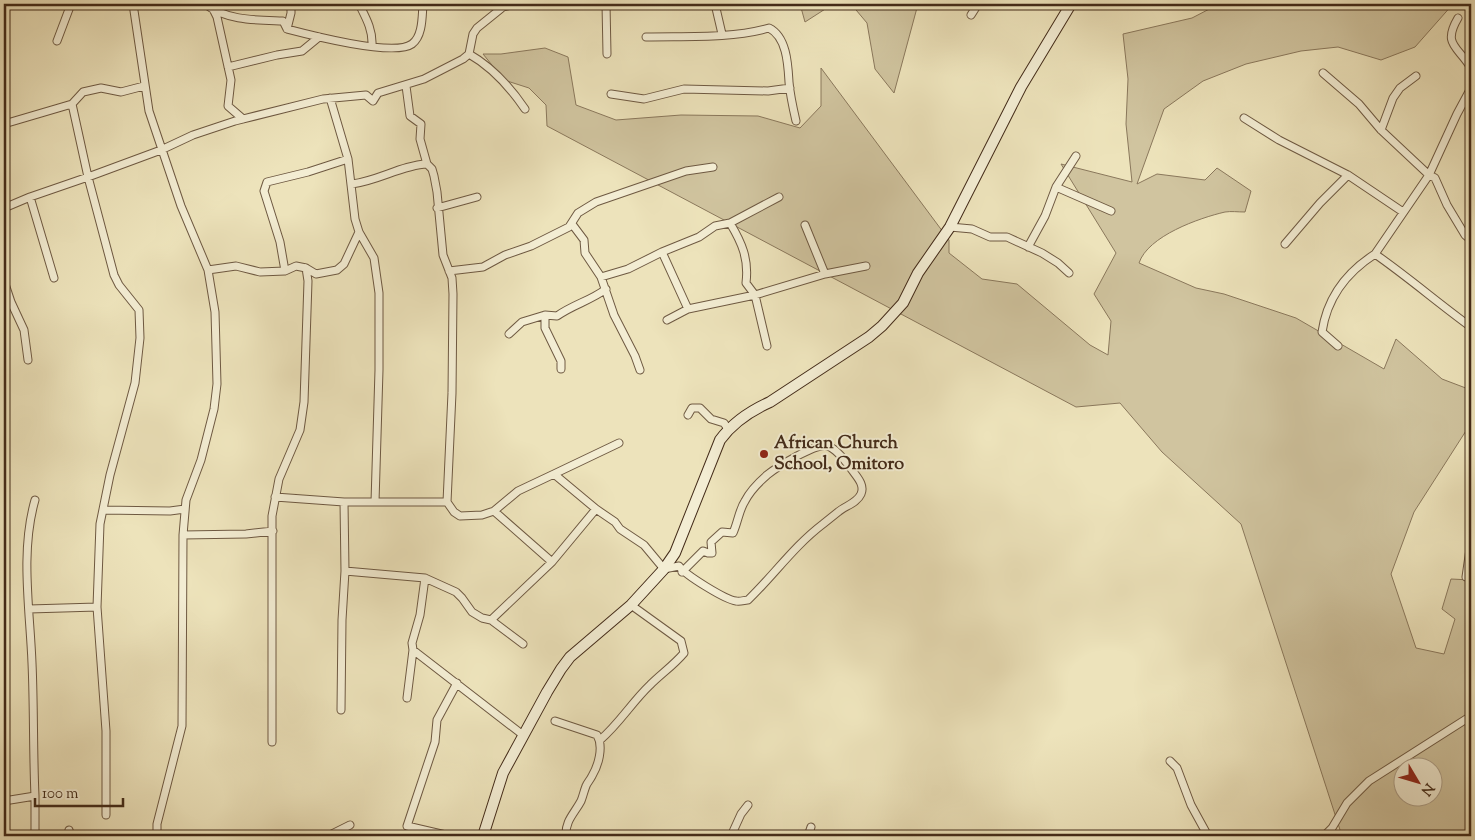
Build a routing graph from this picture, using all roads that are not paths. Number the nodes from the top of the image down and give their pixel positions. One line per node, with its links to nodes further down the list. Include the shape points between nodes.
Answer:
1 (71, 4): 21 (street)
2 (133, 4): 29 (street)
3 (205, 4): 13 (street)
4 (291, 4): 17 (street)
5 (358, 4): 22 (street, via 370,26)
6 (423, 4): 22 (street, via 418,36 413,43 395,48)
7 (493, 4): 14 (street)
8 (515, 4): 14 (street)
9 (606, 4): 24 (street)
10 (716, 4): 18 (street)
11 (978, 4): 15 (street)
12 (1071, 4): 62 (main road, via 1021,87)
13 (214, 11): 17 (street, via 250,20 283,21); 25 (street)
14 (498, 12): 23 (street, via 474,30)
15 (971, 15)
16 (1458, 18): 26 (street, via 1450,37)
17 (287, 29): 20 (street)
18 (722, 34): 19 (street); 31 (street, via 772,30 788,60)
19 (646, 37)
20 (319, 38): 22 (street); 25 (street, via 302,51)
21 (57, 41)
22 (372, 46)
23 (469, 54): 30 (street); 36 (street, via 492,70)
24 (607, 54)
25 (228, 67): 38 (street, via 231,80 228,106)
26 (1471, 68)
27 (1323, 73): 41 (street, via 1359,104)
28 (1416, 76): 41 (street, via 1393,98)
29 (144, 86): 35 (street, via 121,92 101,88 83,92); 42 (street)
30 (406, 86): 34 (street, via 378,93 373,101 366,95); 45 (street, via 410,116 421,124 420,139)
31 (790, 88): 33 (street, via 768,91 684,89 644,98); 39 (street)
32 (1471, 88): 48 (street)
33 (611, 94)
34 (330, 98): 38 (street); 44 (street)
35 (72, 104): 40 (street); 49 (street)
36 (525, 109)
37 (1244, 118): 47 (street, via 1279,140)
38 (243, 119): 42 (street, via 193,135)
39 (796, 121)
40 (4, 124)
41 (1381, 130): 48 (street)
42 (161, 150): 49 (street); 73 (street)
43 (1076, 156): 51 (street)
44 (348, 159): 50 (street); 75 (street, via 266,182 264,191 280,242)
45 (427, 164): 50 (street, via 409,167 373,181); 56 (street, via 432,169)
46 (713, 167): 60 (street, via 686,171 596,202 578,213)
47 (1348, 174): 58 (street); 67 (street)
48 (1429, 175): 58 (street); 64 (street, via 1436,178 1447,205)
49 (88, 178): 52 (street); 104 (street, via 114,275 139,310 136,383)
50 (352, 184): 63 (street, via 353,210)
51 (1056, 187): 57 (street); 68 (street)
52 (30, 197): 55 (street); 79 (street)
53 (477, 197): 56 (street)
54 (779, 197): 59 (street)
55 (4, 208)
56 (437, 208): 74 (street, via 443,255)
57 (1111, 211)
58 (1403, 212): 70 (street)
59 (730, 223): 69 (street, via 715,226 699,237); 82 (street, via 743,249 748,268 746,283)
60 (572, 224): 74 (street, via 483,267); 78 (street, via 584,240 585,253)
61 (805, 225): 76 (street)
62 (950, 227): 68 (street, via 972,229 990,237 1006,237); 95 (main road, via 918,273 903,303 882,326)
63 (359, 232): 65 (street); 66 (street)
64 (1471, 240)
65 (354, 242): 66 (street); 72 (street, via 344,264 337,270 316,274)
66 (364, 242): 101 (street, via 374,258 379,293)
67 (1285, 244)
68 (1028, 247): 77 (street, via 1058,263)
69 (662, 252): 78 (street, via 628,269); 84 (street)
70 (1375, 254): 87 (street); 90 (street, via 1348,274 1325,315 1322,332)
71 (866, 266): 76 (street)
72 (306, 268): 75 (street, via 296,266); 98 (street, via 304,402 300,430 279,479)
73 (208, 270): 75 (street, via 236,266 260,272); 103 (street, via 215,312 217,384 201,460)
74 (449, 271): 102 (street, via 454,327)
75 (284, 272)
76 (825, 274): 82 (street)
77 (1069, 274)
78 (601, 277): 81 (street)
79 (54, 278)
80 (4, 281): 83 (street)
81 (606, 289): 85 (street, via 557,316); 93 (street, via 614,315)
82 (755, 295): 84 (street); 89 (street)
83 (7, 302): 91 (street, via 24,330)
84 (688, 309): 86 (street)
85 (545, 315): 88 (street, via 522,322); 92 (street, via 545,328 561,361)
86 (667, 320)
87 (1471, 327)
88 (509, 334)
89 (768, 346)
90 (1338, 346)
91 (28, 360)
92 (561, 369)
93 (640, 370)
94 (688, 416): 95 (street, via 692,408 700,408)
95 (728, 429): 111 (main road, via 720,440 678,545)
96 (619, 443): 97 (street)
97 (554, 474): 105 (street); 106 (street, via 518,491)
98 (275, 497): 100 (street); 107 (street)
99 (36, 500): 118 (street, via 30,519 28,544)
100 (344, 502): 101 (street); 112 (street)
101 (375, 502): 102 (street)
102 (447, 502): 106 (street, via 460,516)
103 (185, 509): 104 (street, via 170,512); 108 (street)
104 (103, 510): 117 (street)
105 (596, 510): 110 (street); 111 (street, via 644,545)
106 (494, 511): 110 (street)
107 (273, 531): 108 (street); 129 (street)
108 (183, 535): 138 (street, via 182,726 157,824)
109 (1471, 542): 114 (street)
110 (552, 562): 119 (street)
111 (664, 569): 113 (street, via 678,566); 116 (main road)
112 (345, 571): 115 (street); 124 (street)
113 (682, 572): 113 (street, via 736,602 748,600 816,528 860,496 861,483 845,461 828,446 807,450 768,475 751,491 733,533 722,532 710,542 712,553 703,551)
114 (1466, 577)
115 (425, 578): 119 (street, via 456,592 472,612); 121 (street)
116 (631, 605): 127 (main road, via 570,657); 128 (street, via 681,641 684,653 649,685)
117 (97, 607): 118 (street); 134 (street, via 106,731)
118 (29, 609): 131 (street)
119 (491, 620): 120 (street)
120 (523, 644)
121 (413, 650): 122 (street); 123 (street)
122 (457, 683): 127 (street); 140 (street, via 438,720 435,742 408,826)
123 (407, 698)
124 (341, 710)
125 (1471, 716): 146 (street, via 1369,781 1347,803)
126 (555, 721): 128 (street, via 597,736)
127 (523, 735): 141 (main road, via 503,773)
128 (600, 740): 142 (street, via 598,763 567,822)
129 (272, 742)
130 (1170, 761): 145 (street, via 1177,768 1191,805)
131 (35, 796): 132 (street); 137 (street)
132 (4, 801)
133 (748, 805): 143 (street)
134 (106, 815)
135 (350, 825): 139 (street)
136 (811, 827): 144 (street)
137 (35, 832)
138 (157, 836)
139 (328, 836)
140 (450, 836)
141 (483, 836)
142 (566, 836)
143 (731, 836)
144 (808, 836)
145 (1208, 836)
146 (1324, 836)

